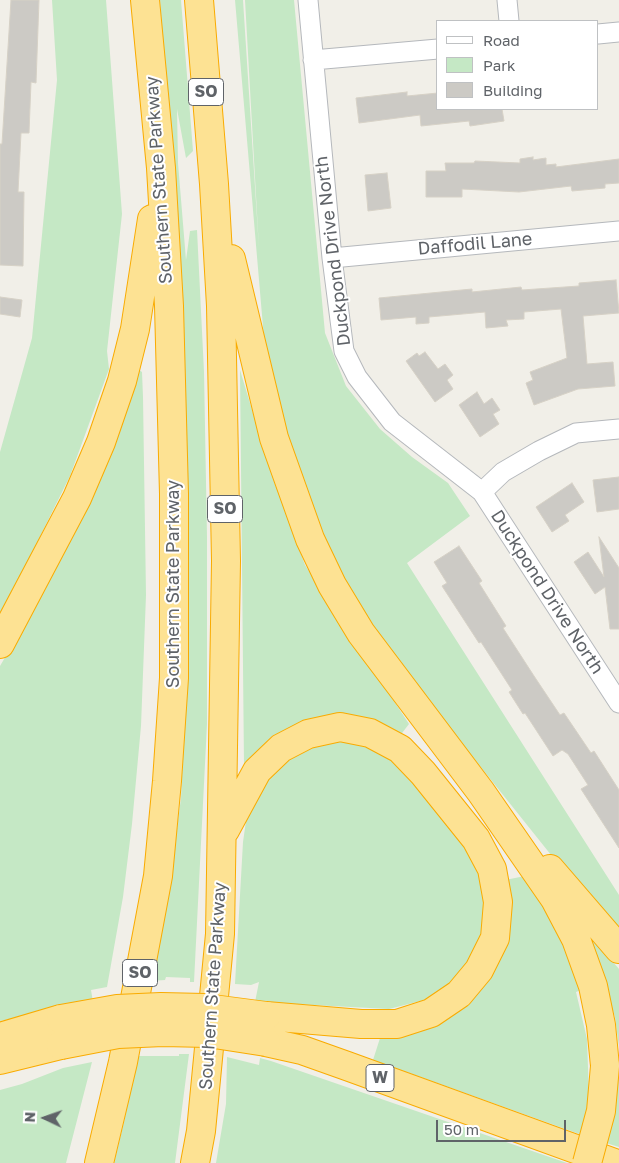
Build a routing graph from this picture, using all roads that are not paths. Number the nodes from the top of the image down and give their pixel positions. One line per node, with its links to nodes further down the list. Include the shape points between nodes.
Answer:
1 (144, 0): 10 (highway, Southern State Parkway / SO)
2 (199, 0): 11 (highway, Southern State Parkway / SO)
3 (308, 0): 9 (street, Duckpond Drive North)
4 (507, 0): 5 (street)
5 (509, 20)
6 (619, 32): 7 (street)
7 (599, 34)
8 (436, 49): 9 (street)
9 (313, 60): 13 (street, Duckpond Drive North)
10 (161, 168): 16 (highway, via 135,329 102,442 77,498); 25 (highway, Southern State Parkway / SO, via 172,418 174,678 158,876 123,1062)
11 (214, 184): 18 (highway, via 271,428 310,539 332,585 361,633); 19 (highway, Southern State Parkway / SO, via 221,306 226,561)
12 (619, 231): 13 (street, Daffodil Lane)
13 (332, 258): 15 (street, Duckpond Drive North, via 344,351 357,377 392,422)
14 (619, 429): 15 (street, via 576,433 503,472)
15 (482, 492): 17 (street, Duckpond Drive North)
16 (0, 644)
17 (619, 703)
18 (481, 792): 20 (highway); 27 (highway, bridge, via 554,899 576,939 592,986 601,1025 605,1066 601,1111)
19 (223, 833): 21 (highway, via 257,771 281,748 308,734 340,728 370,733 400,749 476,839 492,869 498,902 495,938 479,970 459,994 431,1013 397,1024); 26 (highway, Southern State Parkway / SO, via 220,934)
20 (619, 949)
21 (266, 1029): 22 (highway, W, bridge, via 208,1033); 28 (highway, W, via 302,1050)
22 (61, 1032): 23 (highway); 24 (highway, W)
23 (0, 1037)
24 (0, 1060)
25 (99, 1163)
26 (195, 1163)
27 (587, 1163)
28 (614, 1163)

